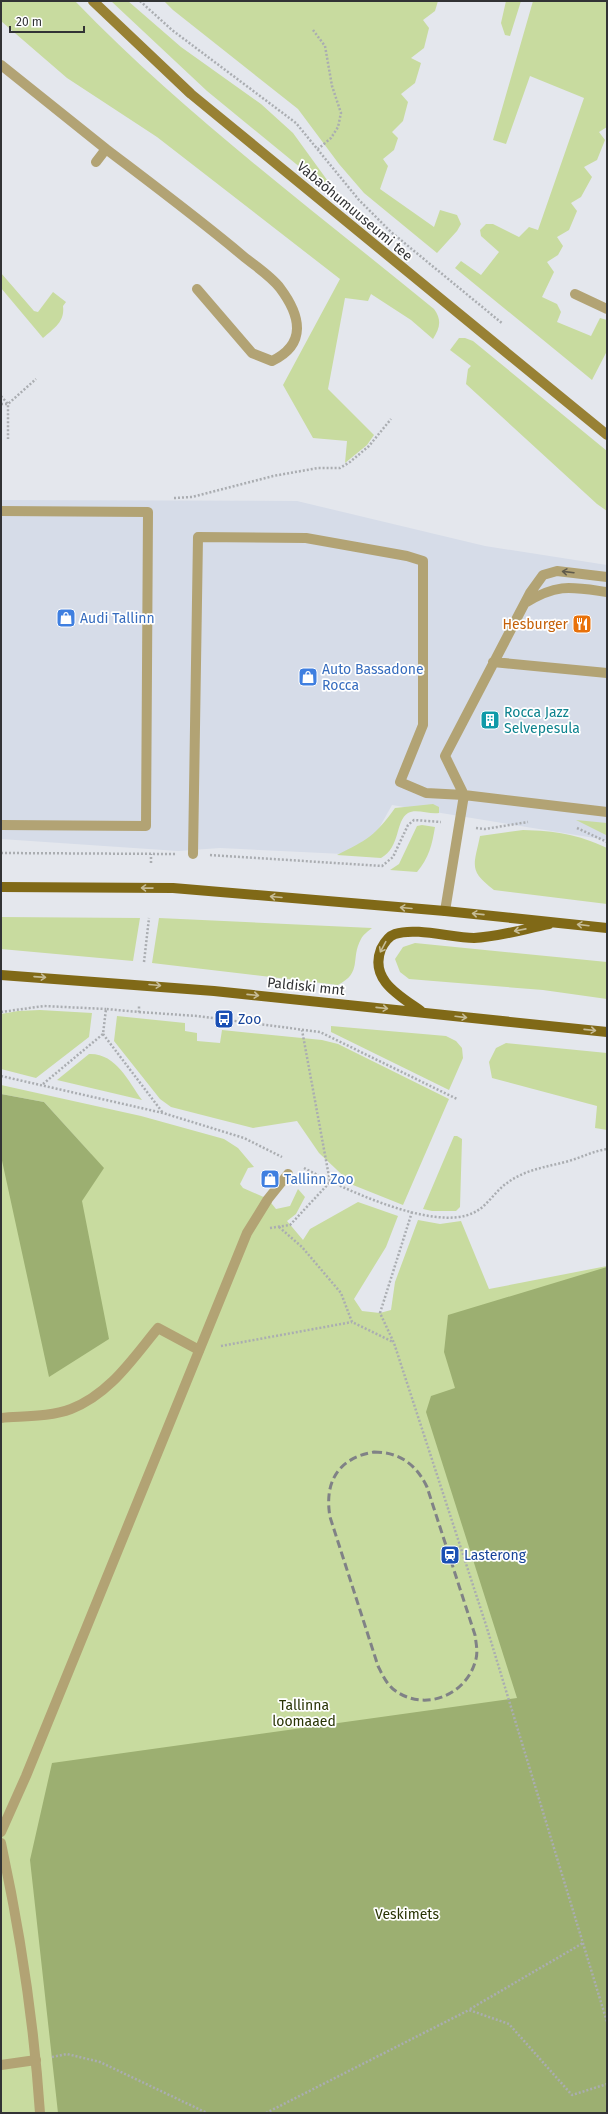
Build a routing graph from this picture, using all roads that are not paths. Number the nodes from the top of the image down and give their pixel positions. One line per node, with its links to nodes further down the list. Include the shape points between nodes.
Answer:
1 (93, 1): 8 (street, Vabaõhumuuseumi tee, via 191,94)
2 (1, 65): 3 (street)
3 (106, 149): 4 (street); 5 (street, via 224,240 280,288 294,313 298,331 293,346 272,361 252,353)
4 (96, 162)
5 (197, 289)
6 (575, 294): 7 (street)
7 (607, 310)
8 (607, 435)
9 (1, 511): 17 (street, via 148,512 148,528 146,826)
10 (607, 577): 12 (street, one-way to 12, via 558,570 543,575)
11 (607, 592): 12 (street, via 566,587 539,595)
12 (525, 604): 13 (street)
13 (493, 662): 14 (street); 15 (street, via 445,756)
14 (607, 673)
15 (464, 795): 16 (street); 18 (street, via 426,793 400,782 423,725 423,562 408,556 306,538 198,537); 20 (street)
16 (607, 812)
17 (1, 825)
18 (193, 854)
19 (1, 887): 20 (main road, one-way to 19, via 173,888)
20 (445, 911): 21 (main road, one-way to 20)
21 (558, 922): 22 (main road, one-way to 21); 24 (main road, one-way to 24, via 472,938 416,933 395,934 384,942 378,957 379,972 386,985)
22 (607, 928)
23 (1, 975): 24 (main road, Paldiski mnt, one-way to 24, via 141,984)
24 (422, 1012): 25 (main road, Paldiski mnt, one-way to 25)
25 (607, 1032)
26 (288, 1174): 27 (street, via 268,1199 247,1233)
27 (199, 1350): 28 (street, via 158,1328 108,1387 92,1399 71,1409 49,1414); 29 (street)
28 (1, 1418)
29 (1, 1832)
30 (1, 1843): 31 (street, via 12,1891)
31 (36, 2060): 32 (street); 33 (street)
32 (1, 2065)
33 (40, 2113)

